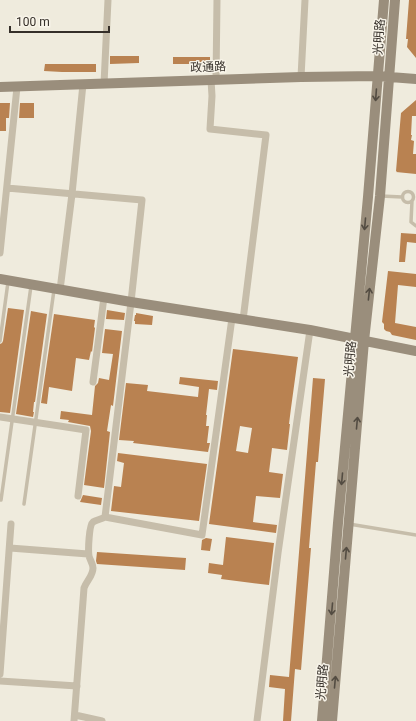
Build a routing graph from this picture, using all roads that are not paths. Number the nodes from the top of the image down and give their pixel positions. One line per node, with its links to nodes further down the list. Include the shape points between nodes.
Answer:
1 (108, 0): 12 (street)
2 (217, 0): 10 (street)
3 (305, 0): 7 (street)
4 (384, 0): 6 (main road, 光明路)
5 (395, 0): 8 (main road, 光明路)
6 (377, 76): 7 (main road, 政通路); 8 (main road, 政通路); 30 (main road, 光明路, one-way to 30)
7 (301, 77): 10 (main road, 政通路)
8 (389, 77): 9 (main road, 政通路); 17 (main road, 光明路)
9 (416, 79)
10 (214, 80): 12 (main road, 政通路); 28 (street, via 210,129 266,135)
11 (83, 84): 12 (main road, 政通路); 14 (main road, 政通路); 16 (street)
12 (104, 84)
13 (0, 87): 14 (main road, 政通路)
14 (17, 87): 15 (street)
15 (7, 188): 16 (street); 21 (street)
16 (72, 194): 24 (street); 26 (street, via 142,200)
17 (380, 196): 18 (lane); 30 (main road, 光明路, one-way to 17)
18 (402, 197): 19 (lane, via 405,202); 19 (lane, via 405,192 411,192 414,195)
19 (412, 201): 20 (lane, via 411,222)
20 (416, 226)
21 (0, 253)
22 (4, 280): 23 (main road); 31 (lane)
23 (31, 285): 24 (main road); 35 (lane)
24 (57, 289): 25 (main road); 36 (lane)
25 (104, 297): 26 (main road); 33 (street)
26 (132, 302): 27 (main road); 40 (street)
27 (232, 318): 28 (main road); 40 (street, via 202,535)
28 (243, 320): 29 (main road)
29 (310, 330): 30 (main road); 51 (street)
30 (360, 340): 32 (main road); 42 (main road, 光明路)
31 (0, 341)
32 (416, 351)
33 (93, 382)
34 (0, 416): 35 (street)
35 (13, 418): 36 (street); 38 (lane)
36 (36, 422): 37 (street, via 86,430); 39 (lane)
37 (78, 496)
38 (1, 500)
39 (24, 504)
40 (105, 517): 45 (street, via 90,526)
41 (11, 524): 44 (street)
42 (344, 524): 43 (lane); 52 (main road, 光明路, one-way to 52); 53 (main road, 光明路, one-way to 42)
43 (416, 535)
44 (10, 548): 45 (street); 46 (street)
45 (88, 554): 48 (street, via 93,566 84,588)
46 (0, 674)
47 (0, 681): 48 (street)
48 (77, 686): 49 (street)
49 (74, 718): 50 (street)
50 (102, 721)
51 (257, 721)
52 (322, 721)
53 (332, 721)

